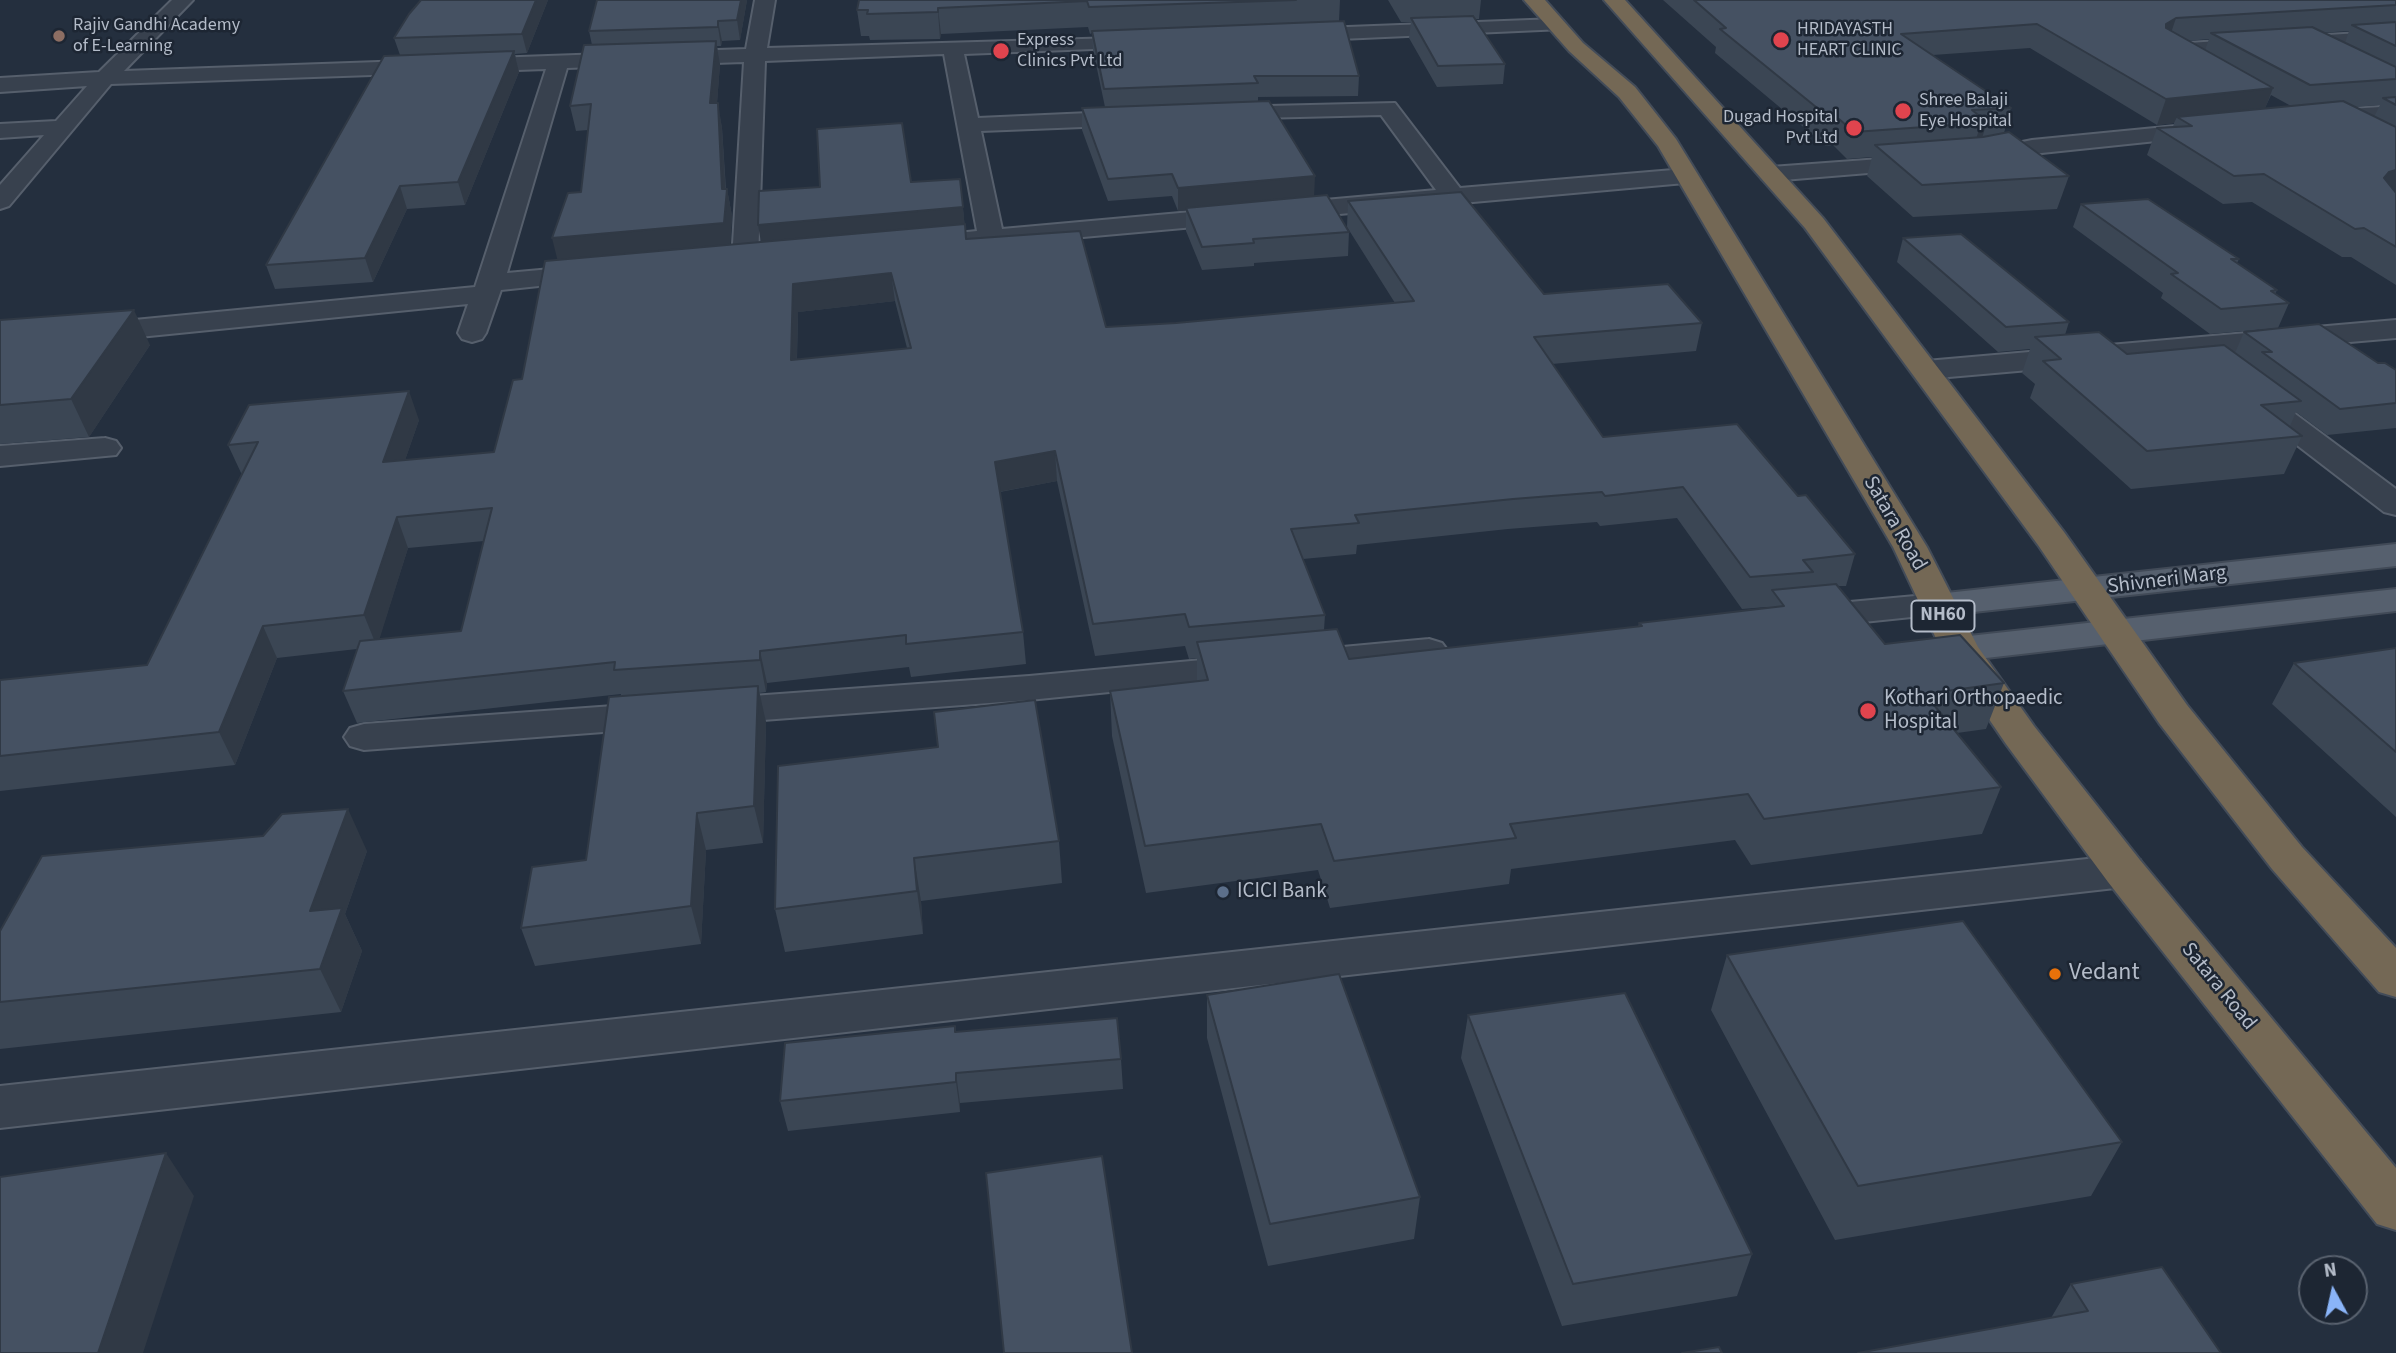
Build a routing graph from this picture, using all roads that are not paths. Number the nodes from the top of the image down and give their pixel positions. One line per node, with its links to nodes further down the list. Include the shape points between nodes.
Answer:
1 (183, 0): 14 (street)
2 (765, 0): 10 (street)
3 (1614, 0): 26 (highway)
4 (1545, 13): 5 (street); 29 (highway, Satara Road / NH60, via 1627,92 1668,144)
5 (1269, 36)
6 (2396, 37): 8 (street)
7 (1159, 41): 9 (street)
8 (2306, 42): 11 (street); 13 (street, via 2169,50)
9 (953, 48): 10 (street); 21 (street)
10 (755, 56): 12 (street); 35 (street)
11 (2340, 59)
12 (558, 63): 14 (street); 38 (street)
13 (2205, 70)
14 (104, 78): 15 (street); 22 (street)
15 (0, 85)
16 (2396, 113): 19 (street)
17 (1203, 115): 30 (street, via 1387,108)
18 (1162, 117): 21 (street)
19 (2336, 117): 20 (street); 25 (street)
20 (2295, 120)
21 (968, 125): 32 (street)
22 (63, 127): 24 (street); 27 (street)
23 (2228, 127): 26 (street, via 2032,148)
24 (0, 131)
25 (2372, 138)
26 (1763, 166): 43 (highway, via 1814,223)
27 (27, 169): 28 (street); 31 (street)
28 (0, 171)
29 (1685, 176): 30 (street); 50 (highway, Satara Road / NH60, via 1910,547)
30 (1453, 196): 32 (street)
31 (0, 201)
32 (991, 237): 33 (street)
33 (909, 245)
34 (772, 257): 35 (street)
35 (745, 260): 36 (street)
36 (718, 262)
37 (624, 271): 38 (street)
38 (488, 288): 40 (street); 41 (street)
39 (2396, 329): 42 (street)
40 (472, 333)
41 (0, 342)
42 (2188, 348): 43 (street); 46 (street)
43 (1926, 370): 48 (highway)
44 (105, 448): 45 (street)
45 (0, 456)
46 (2396, 505)
47 (2396, 555): 48 (main road, Shivneri Marg)
48 (2086, 591): 50 (main road, Shivneri Marg); 52 (highway)
49 (2396, 600): 52 (main road)
50 (1937, 605): 51 (street); 54 (highway, Satara Road / NH60)
51 (1774, 620)
52 (2117, 633): 54 (main road); 57 (highway, via 2173,714 2287,858)
53 (1462, 648): 55 (street, via 1029,688)
54 (1960, 649): 56 (highway, Satara Road / NH60)
55 (364, 737)
56 (2124, 871): 58 (street); 59 (highway, Satara Road / NH60)
57 (2396, 979)
58 (0, 1107)
59 (2396, 1207)

